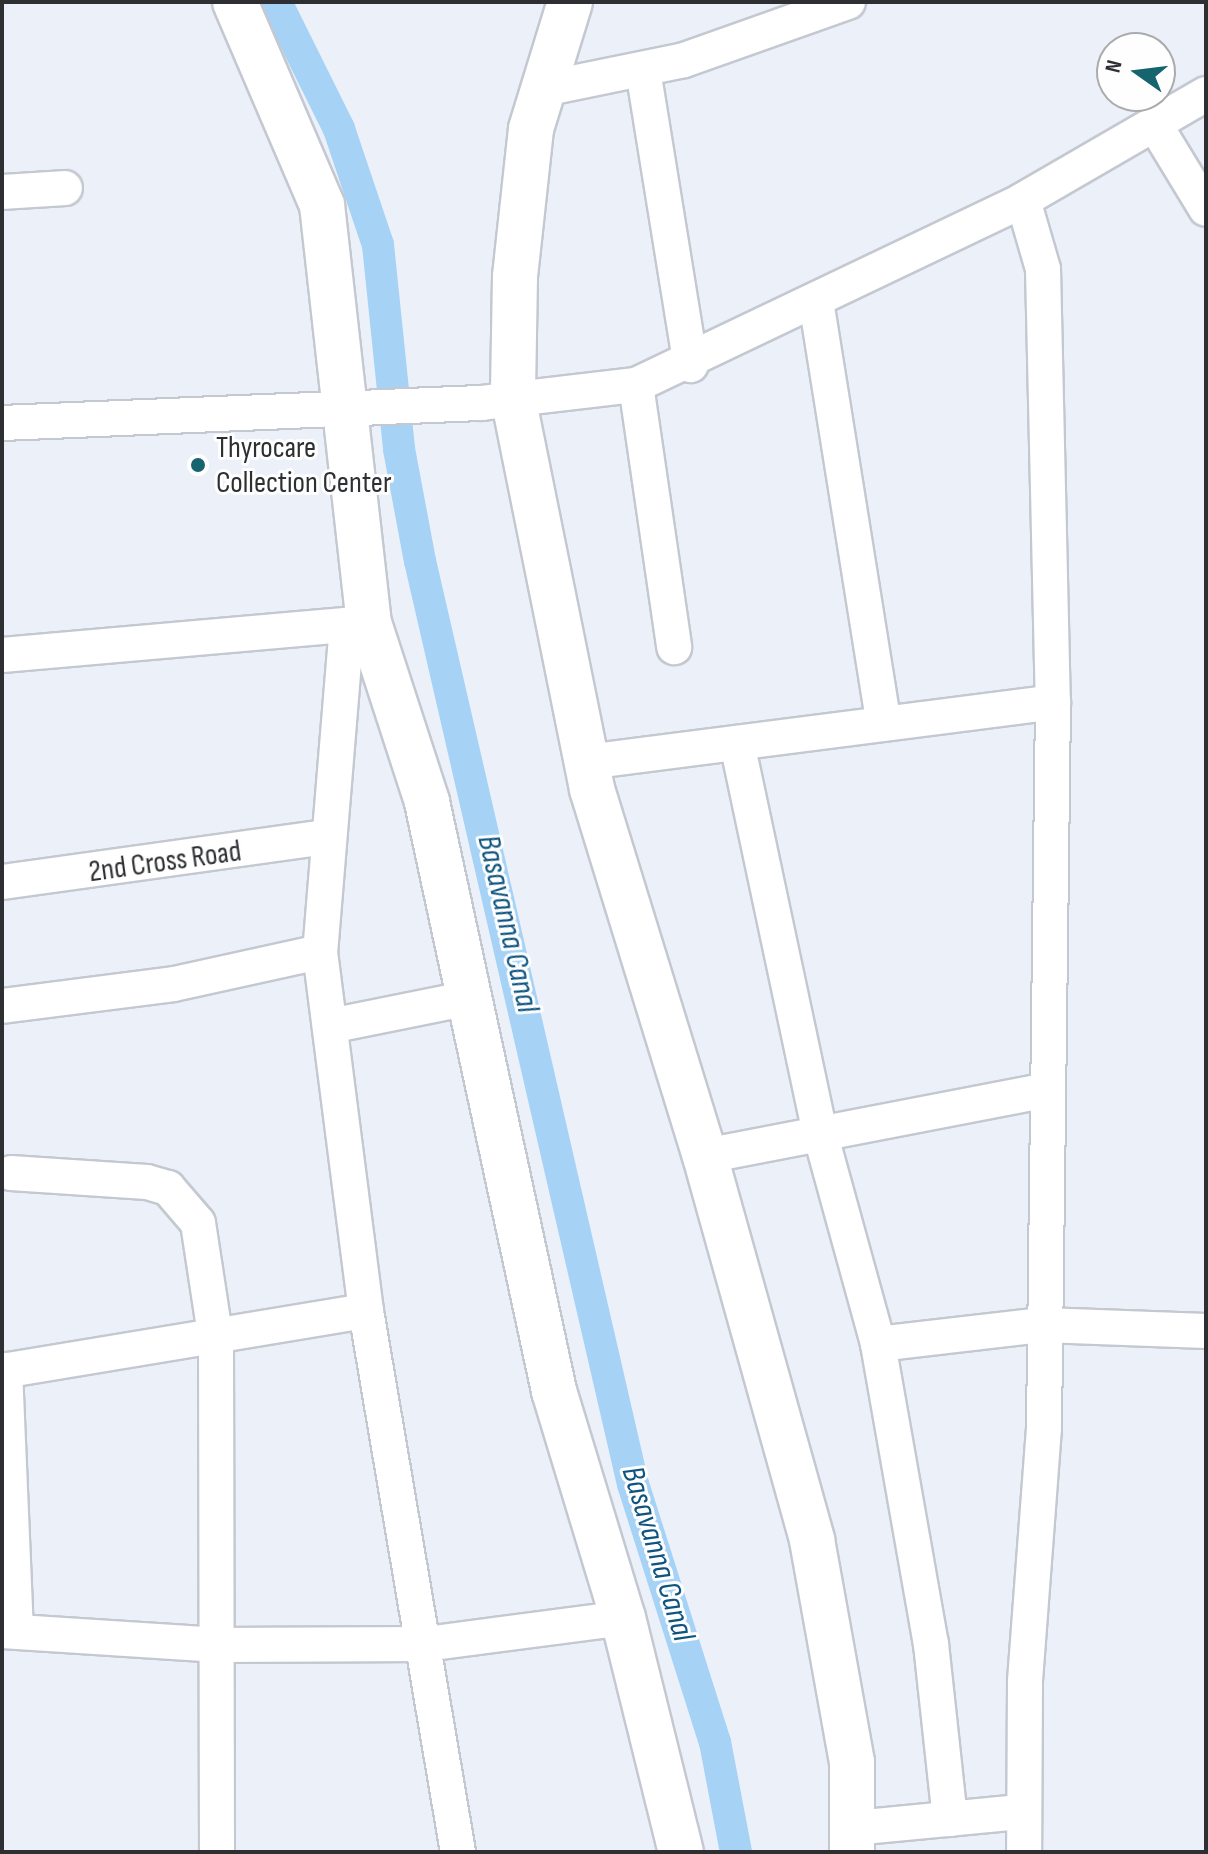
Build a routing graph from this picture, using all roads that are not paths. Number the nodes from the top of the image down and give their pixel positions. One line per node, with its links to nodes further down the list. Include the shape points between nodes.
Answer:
1 (235, 2): 16 (street, via 322,205)
2 (570, 2): 5 (street)
3 (848, 2): 4 (street)
4 (643, 70): 5 (street); 13 (street)
5 (543, 89): 15 (street, via 521,202)
6 (1206, 94): 7 (street)
7 (1155, 125): 10 (street); 11 (street)
8 (65, 188): 9 (street)
9 (2, 192)
10 (1023, 200): 12 (street); 21 (street, via 1043,269)
11 (1206, 209)
12 (816, 301): 13 (street); 22 (street)
13 (691, 365): 14 (street)
14 (636, 385): 15 (street); 19 (street)
15 (498, 400): 16 (street); 24 (street)
16 (358, 408): 17 (street); 18 (street)
17 (2, 423)
18 (358, 624): 20 (street); 25 (street); 28 (street, via 427,802)
19 (674, 647)
20 (2, 655)
21 (1053, 702): 22 (street); 31 (street)
22 (884, 724): 23 (street)
23 (737, 743): 24 (street); 32 (street)
24 (587, 762): 33 (street)
25 (328, 837): 26 (street, 2nd Cross Road); 27 (street)
26 (2, 882)
27 (320, 952): 29 (street, via 174,984); 30 (street)
28 (469, 998): 30 (street); 41 (street, via 554,1391)
29 (2, 1006)
30 (330, 1026): 35 (street)
31 (1048, 1090): 32 (street); 36 (street)
32 (820, 1133): 33 (street); 39 (street)
33 (705, 1156): 47 (street, via 812,1540 852,1762)
34 (11, 1173): 38 (street, via 168,1188 198,1223)
35 (366, 1311): 38 (street); 43 (street)
36 (1043, 1325): 37 (street); 39 (street); 45 (street, via 1044,1428)
37 (1206, 1331)
38 (216, 1340): 40 (street); 44 (street)
39 (878, 1344): 46 (street, via 931,1644)
40 (4, 1370): 42 (street)
41 (623, 1618): 43 (street); 50 (street)
42 (9, 1631): 44 (street)
43 (426, 1644): 44 (street); 49 (street)
44 (216, 1645): 48 (street)
45 (1021, 1812): 46 (street); 51 (street)
46 (950, 1819): 47 (street)
47 (853, 1840)
48 (217, 1852)
49 (458, 1852)
50 (681, 1852)
51 (1024, 1852)

